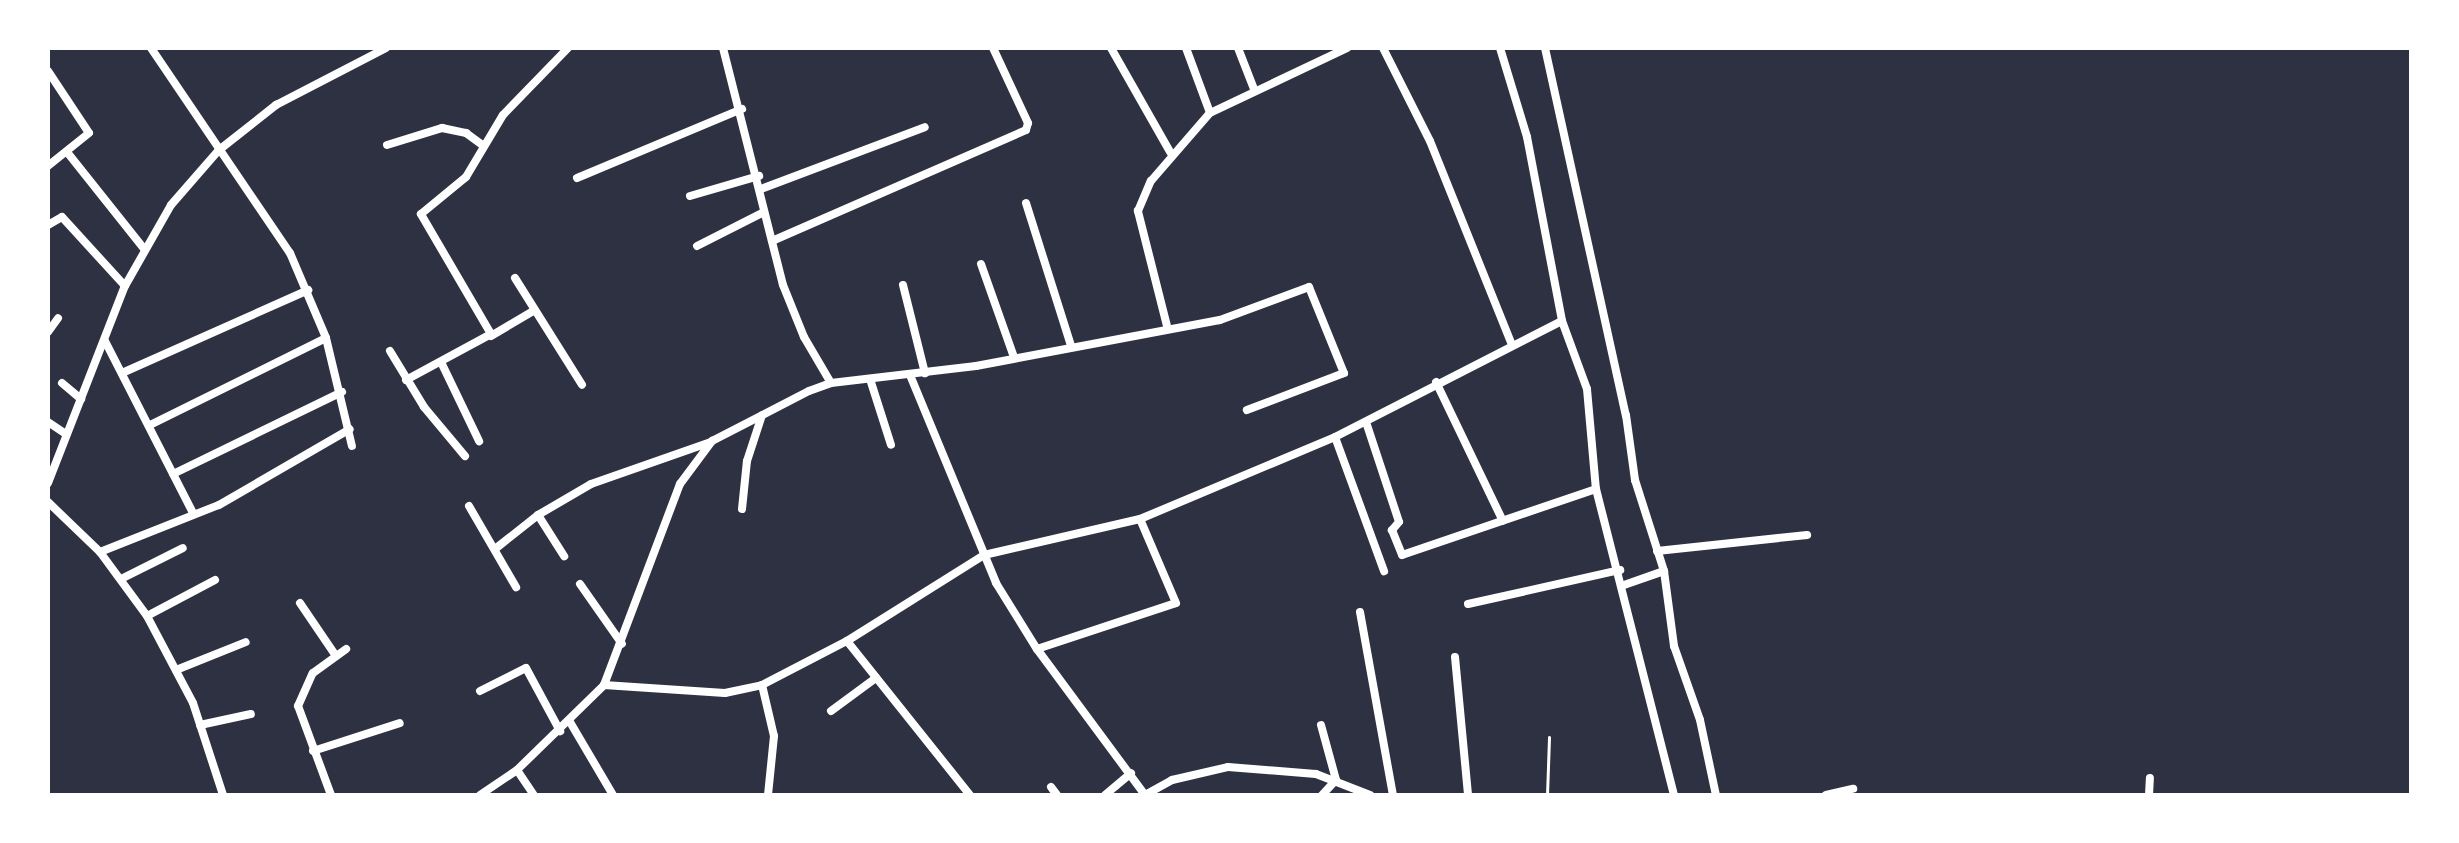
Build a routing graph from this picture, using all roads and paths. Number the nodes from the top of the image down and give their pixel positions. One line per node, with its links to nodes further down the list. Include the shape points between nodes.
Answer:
1 (151, 48): 20 (street)
2 (386, 48): 20 (street, via 276,105)
3 (568, 48): 19 (street, via 514,101)
4 (723, 48): 15 (street)
5 (993, 48): 31 (street, via 1028,123 1026,130)
6 (1111, 48): 22 (street)
7 (1186, 48): 16 (street)
8 (1238, 48): 14 (street)
9 (1383, 48): 47 (street, via 1430,141)
10 (1500, 48): 41 (street, via 1527,137)
11 (1545, 48): 89 (street, via 1626,415 1635,480)
12 (1342, 49): 14 (street)
13 (48, 71): 21 (street, via 88,136)
14 (1254, 89): 16 (street)
15 (742, 109): 24 (street); 25 (street)
16 (1210, 113): 22 (street)
17 (925, 127): 26 (street)
18 (387, 145): 19 (street, via 442,128 466,133)
19 (484, 146): 44 (street, via 466,177 424,210 420,220)
20 (219, 150): 33 (street, via 171,205); 38 (street, via 269,217)
21 (67, 152): 23 (street); 33 (street)
22 (1170, 152): 42 (street, via 1141,196 1138,211)
23 (48, 166)
24 (759, 176): 26 (street); 27 (street)
25 (577, 178)
26 (761, 189): 29 (street)
27 (690, 196)
28 (1026, 203): 48 (street)
29 (764, 212): 31 (street); 32 (street)
30 (48, 225): 37 (street, via 61,216)
31 (772, 241): 59 (street, via 804,337)
32 (697, 246)
33 (145, 250): 37 (street)
34 (981, 264): 50 (street)
35 (515, 278): 39 (street)
36 (903, 285): 53 (street)
37 (125, 286): 46 (street)
38 (308, 290): 45 (street); 52 (street)
39 (535, 310): 44 (street); 60 (street)
40 (58, 318): 43 (street)
41 (1562, 321): 47 (street); 78 (street, via 1587,389)
42 (1167, 326): 48 (street); 63 (street, via 1232,316 1303,286 1310,289 1344,373)
43 (48, 332)
44 (491, 336): 51 (street)
45 (326, 338): 61 (street); 67 (street)
46 (105, 341): 52 (street); 62 (street)
47 (1512, 345): 57 (street)
48 (1071, 346): 50 (street)
49 (390, 351): 56 (street)
50 (1014, 357): 53 (street)
51 (441, 362): 56 (street); 71 (street)
52 (122, 373): 67 (street)
53 (925, 373): 54 (street)
54 (910, 375): 55 (street); 91 (street)
55 (870, 379): 59 (street); 73 (street)
56 (406, 380): 75 (street)
57 (1436, 382): 66 (street); 85 (street)
58 (62, 383): 62 (street)
59 (831, 383): 64 (street)
60 (582, 385)
61 (342, 392): 68 (street); 76 (street)
62 (81, 399): 69 (street)
63 (1247, 410)
64 (763, 414): 72 (street); 81 (street, via 747,461)
65 (48, 422): 69 (street)
66 (1366, 422): 70 (street); 85 (street, via 1399,522 1392,530 1395,550 1405,555)
67 (150, 425): 76 (street)
68 (350, 429): 74 (street); 82 (street, via 219,505)
69 (66, 434): 77 (street)
70 (1335, 437): 84 (street); 94 (street)
71 (479, 441)
72 (712, 441): 83 (street, via 610,475); 107 (street, via 680,484 652,547)
73 (891, 445)
74 (352, 446)
75 (465, 456)
76 (173, 474): 82 (street)
77 (48, 483)
78 (1596, 489): 85 (street); 93 (street)
79 (48, 502): 90 (street)
80 (469, 506): 88 (street)
81 (742, 509)
82 (193, 513): 90 (street)
83 (538, 515): 88 (street); 92 (street)
84 (1140, 519): 91 (street); 109 (street, via 1176,603)
85 (1503, 521)
86 (1807, 535): 89 (street)
87 (183, 548): 96 (street)
88 (495, 549): 100 (street)
89 (1657, 551): 95 (street)
90 (100, 552): 96 (street)
91 (984, 555): 105 (street); 109 (street)
92 (564, 556)
93 (1620, 570): 98 (street); 102 (street)
94 (1384, 571)
95 (1660, 572): 98 (street); 146 (street, via 1674,646 1700,720)
96 (121, 579): 104 (street)
97 (215, 580): 104 (street)
98 (1628, 583): 145 (street)
99 (580, 584): 107 (street)
100 (516, 587)
101 (300, 603): 110 (street)
102 (1468, 604)
103 (1360, 612): 142 (street)
104 (147, 616): 112 (street)
105 (847, 641): 113 (street); 115 (street)
106 (246, 642): 112 (street)
107 (622, 644): 114 (street)
108 (346, 649): 110 (street)
109 (1037, 649): 127 (street)
110 (336, 656): 125 (street, via 313,673 298,706)
111 (1455, 657): 143 (street)
112 (176, 670): 121 (street)
113 (876, 678): 117 (street); 137 (street)
114 (604, 685): 115 (street, via 725,693); 119 (street)
115 (762, 685): 136 (street, via 774,736)
116 (480, 691): 123 (street, via 527,668)
117 (831, 711)
118 (251, 714): 121 (street)
119 (570, 722): 123 (street); 135 (street)
120 (400, 723): 125 (street)
121 (200, 725): 131 (street)
122 (1321, 725): 129 (street)
123 (560, 731): 126 (street)
124 (1549, 737): 144 (path)
125 (313, 751): 132 (street)
126 (517, 770): 133 (street); 134 (street)
127 (1131, 773): 138 (street); 139 (street)
128 (2150, 778): 148 (street)
129 (1336, 780): 139 (street, via 1287,769 1228,767 1199,771); 140 (street); 141 (street)
130 (1853, 789): 147 (street)
131 (223, 795)
132 (331, 795)
133 (480, 795)
134 (534, 795)
135 (613, 795)
136 (768, 795)
137 (970, 795)
138 (1105, 795)
139 (1145, 795)
140 (1322, 795)
141 (1370, 795)
142 (1393, 795)
143 (1468, 795)
144 (1547, 795)
145 (1674, 795)
146 (1716, 795)
147 (1826, 795)
148 (2149, 795)

